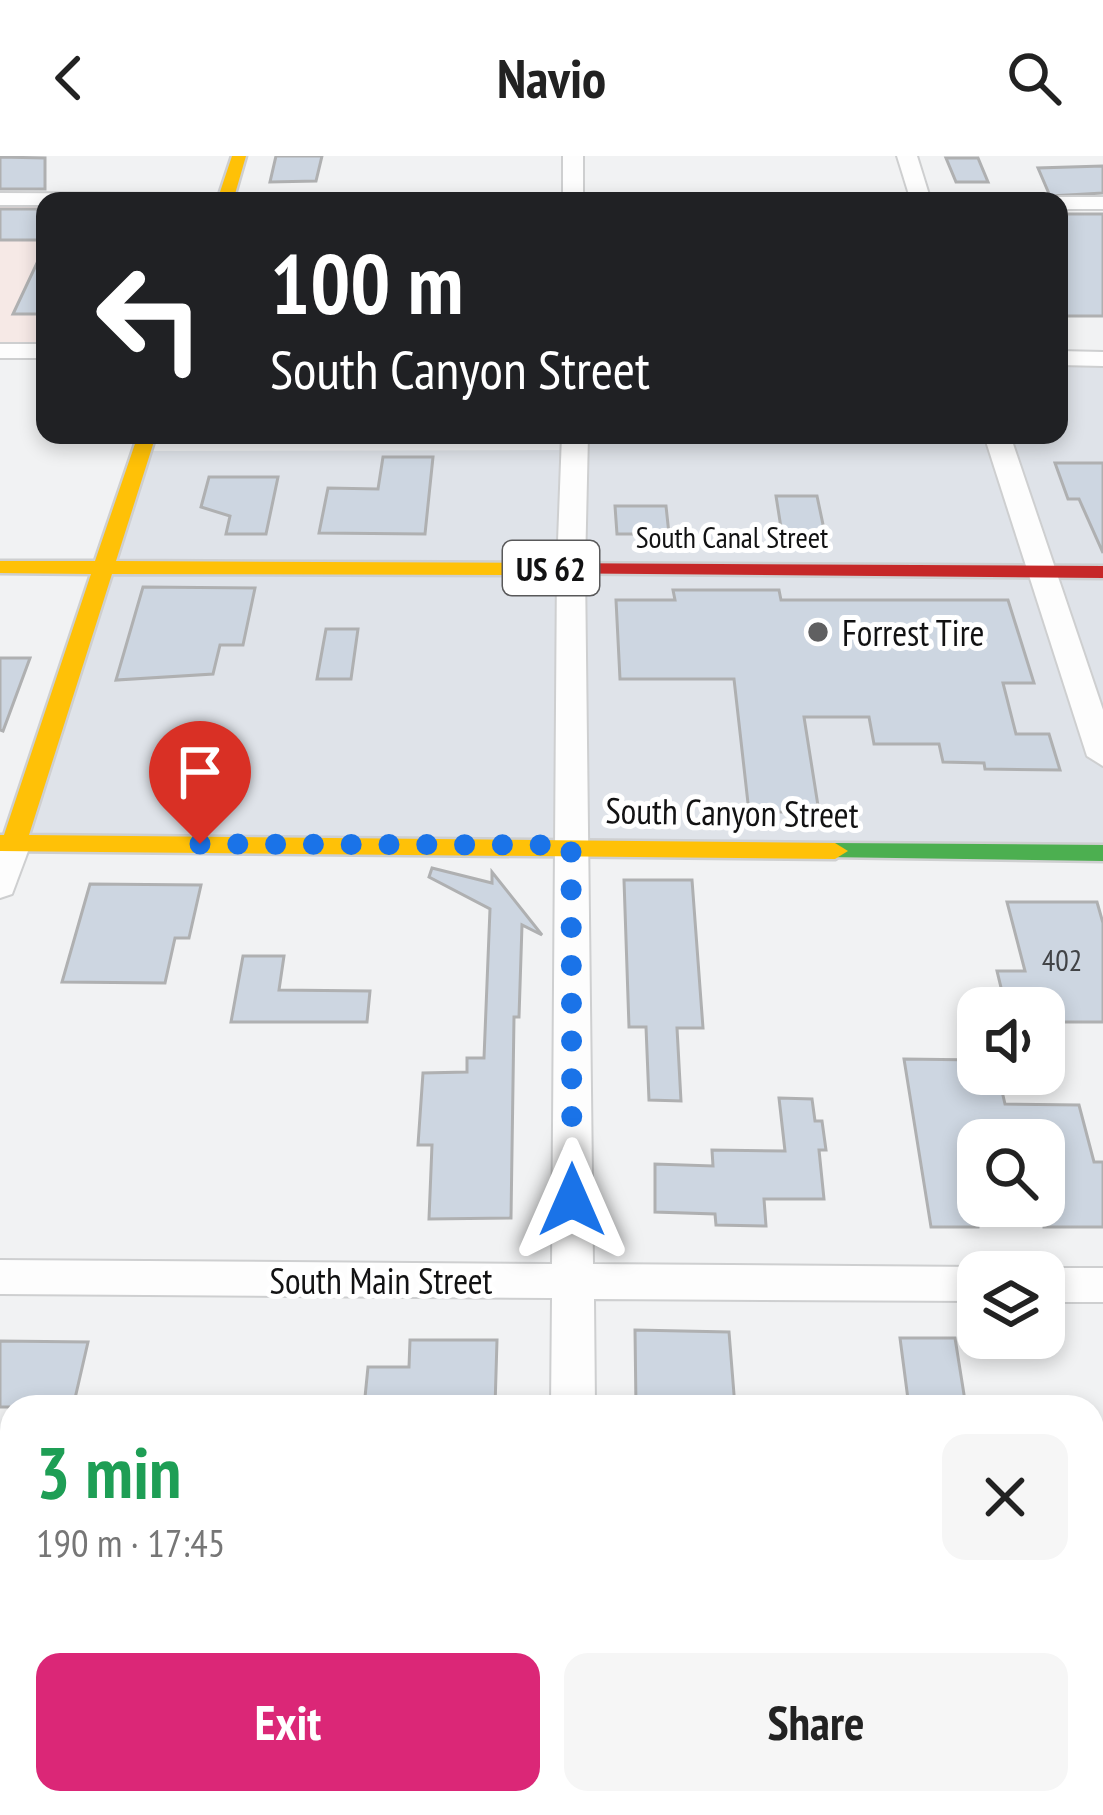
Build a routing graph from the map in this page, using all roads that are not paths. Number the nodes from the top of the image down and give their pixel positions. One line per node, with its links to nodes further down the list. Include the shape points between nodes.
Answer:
1 (239, 156): 4 (main road)
2 (573, 156): 5 (street)
3 (907, 156): 6 (street)
4 (228, 192)
5 (573, 192)
6 (919, 192)
7 (0, 199): 8 (street)
8 (36, 199)
9 (1068, 203): 10 (street)
10 (1103, 203)
11 (0, 351): 12 (street)
12 (36, 351)
13 (1068, 358): 14 (street)
14 (1103, 358)
15 (144, 444): 20 (main road)
16 (575, 444): 21 (street)
17 (1000, 444): 22 (street)
18 (0, 550): 20 (main road, South Canal Street / US 62)
19 (1103, 552): 22 (main road, South Canal Street / US 62)
20 (107, 556): 21 (main road, South Canal Street / US 62); 23 (main road, South Canal Street / US 62); 26 (main road)
21 (571, 559): 22 (main road, South Canal Street / US 62); 27 (street)
22 (1038, 562): 24 (main road, South Canal Street / US 62); 25 (street)
23 (0, 567)
24 (1103, 572)
25 (1103, 756)
26 (7, 843): 27 (main road, South Canyon Street); 29 (street)
27 (571, 845): 28 (main road, South Canyon Street); 31 (street)
28 (1103, 853)
29 (0, 886)
30 (0, 1277): 31 (street, South Main Street)
31 (573, 1281): 32 (street, South Main Street); 35 (street)
32 (957, 1284)
33 (1065, 1285): 34 (street)
34 (1103, 1285)
35 (573, 1395)

